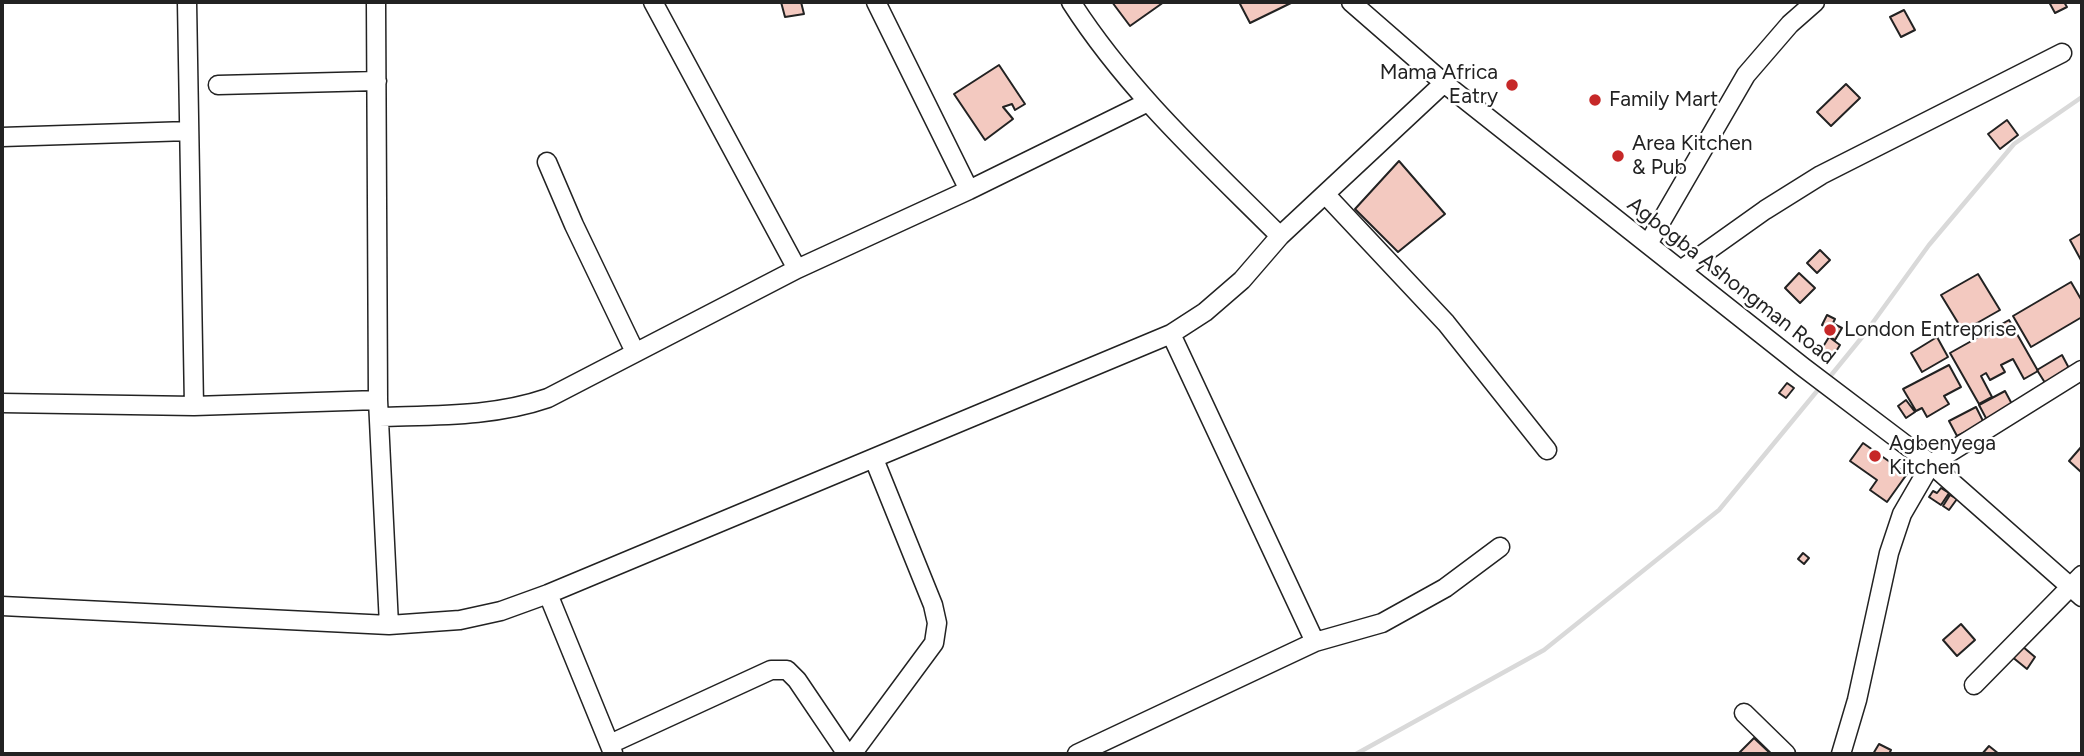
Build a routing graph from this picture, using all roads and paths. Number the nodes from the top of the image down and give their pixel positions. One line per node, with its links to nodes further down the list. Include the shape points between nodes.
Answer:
1 (187, 2): 13 (street)
2 (376, 2): 9 (street)
3 (653, 2): 20 (street)
4 (876, 2): 16 (street)
5 (1070, 2): 12 (street)
6 (1351, 2): 10 (street, Agbogba Ashongman Road)
7 (1815, 2): 19 (street, via 1746,75)
8 (2062, 52): 21 (street, via 1821,174)
9 (377, 81): 11 (street); 27 (street)
10 (1444, 83): 17 (street); 19 (street, Agbogba Ashongman Road)
11 (218, 85)
12 (1146, 103): 16 (street); 18 (street)
13 (189, 131): 14 (street); 26 (street)
14 (2, 137)
15 (547, 162): 23 (street)
16 (969, 190): 20 (street)
17 (1326, 195): 18 (street); 28 (street, via 1446,323)
18 (1280, 236): 22 (street, via 1242,280)
19 (1647, 244): 21 (street, Agbogba Ashongman Road)
20 (797, 269): 23 (street)
21 (1682, 269): 30 (street, Agbogba Ashongman Road)
22 (1171, 334): 29 (street); 36 (street)
23 (635, 352): 27 (street, via 548,398 520,407 489,413)
24 (2082, 370): 30 (street)
25 (2, 403): 26 (street)
26 (194, 406): 27 (street)
27 (378, 408): 35 (street)
28 (1547, 450)
29 (874, 459): 33 (street); 40 (street, via 937,623 934,643)
30 (1931, 464): 32 (street, Agbogba Ashongman Road); 43 (street, via 1902,514 1889,553)
31 (1500, 547): 36 (street, via 1445,588 1382,623)
32 (2079, 587): 37 (street)
33 (548, 594): 35 (street, via 460,620); 39 (street)
34 (2, 606): 35 (street)
35 (389, 625)
36 (1315, 642): 41 (street)
37 (1974, 685)
38 (1744, 713): 42 (street)
39 (611, 749): 40 (street, via 771,670 787,670)
40 (850, 754)
41 (1077, 754)
42 (1786, 754)
43 (1841, 754)

